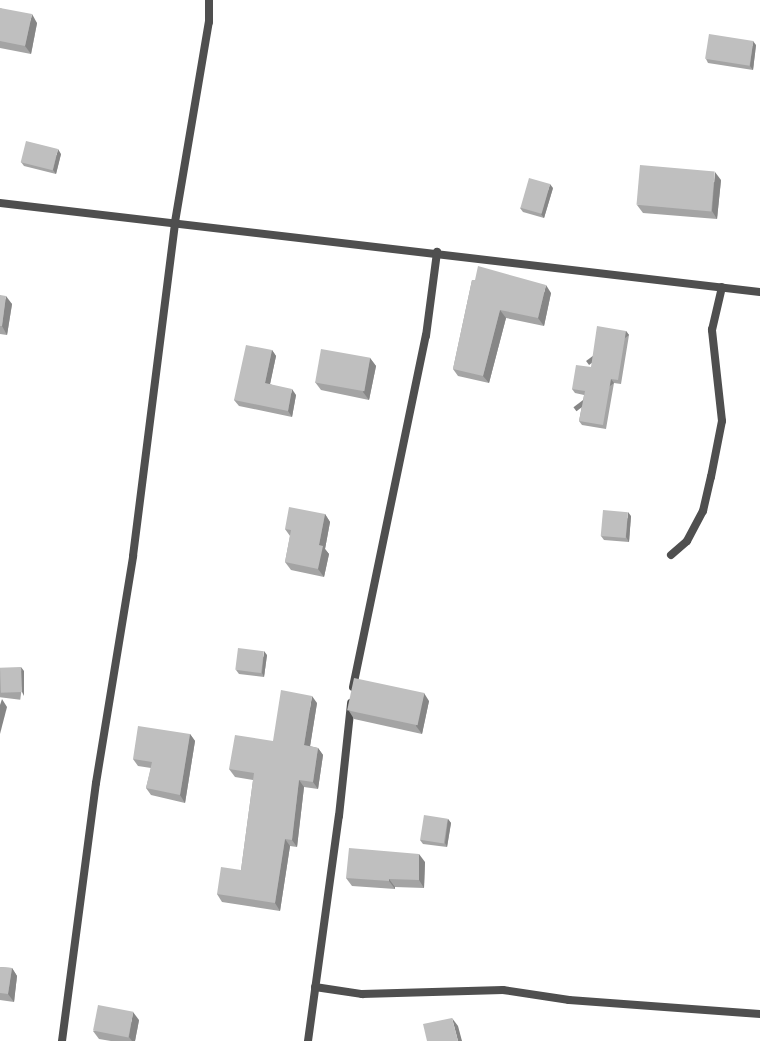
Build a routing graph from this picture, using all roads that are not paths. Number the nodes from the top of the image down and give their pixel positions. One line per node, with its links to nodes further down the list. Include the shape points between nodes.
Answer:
1 (209, 0): 3 (street, via 209,22)
2 (0, 203): 3 (street)
3 (175, 222): 4 (street); 10 (street, via 133,556 96,783)
4 (438, 252): 5 (street); 8 (street, via 426,336 351,698 339,816)
5 (722, 287): 6 (street); 7 (street, via 712,330 722,421 703,511 687,541)
6 (760, 292)
7 (671, 555)
8 (315, 987): 9 (street, via 362,994 503,990 569,1000); 11 (street)
9 (760, 1014)
10 (62, 1041)
11 (308, 1041)

